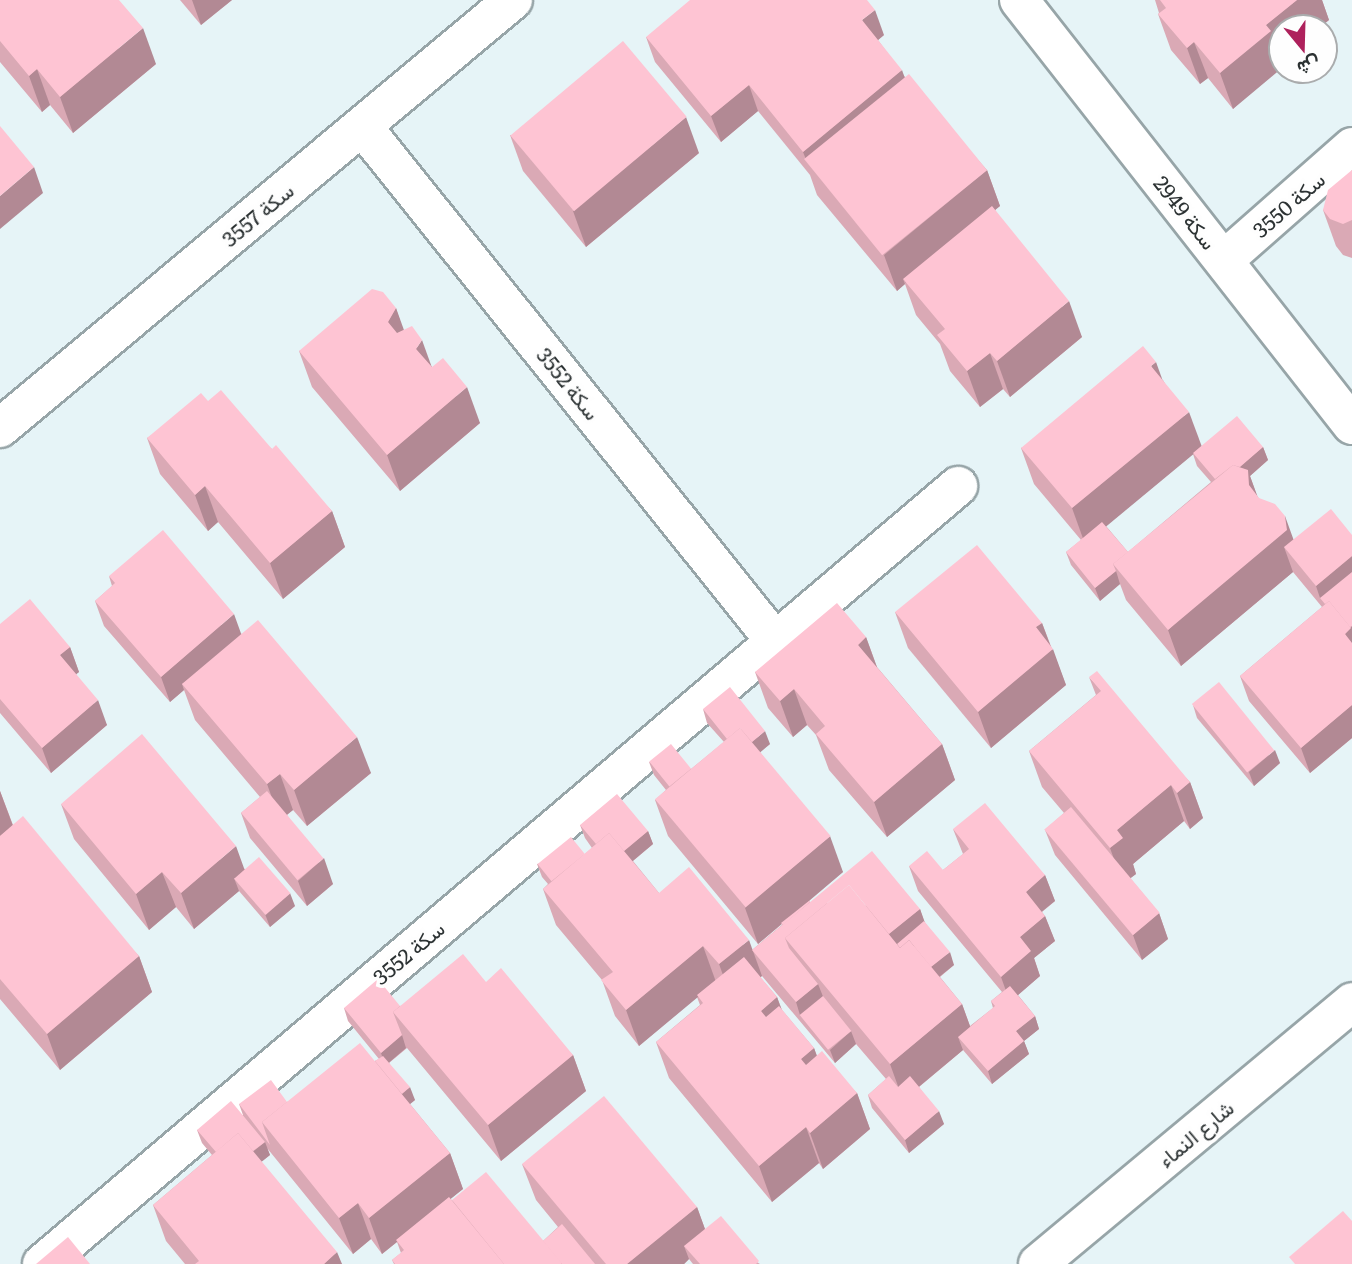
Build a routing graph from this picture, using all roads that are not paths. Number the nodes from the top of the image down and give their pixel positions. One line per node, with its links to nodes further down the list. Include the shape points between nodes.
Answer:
1 (513, 0): 3 (street, سكة 3557)
2 (1019, 0): 5 (street, سكة 2949)
3 (362, 126): 7 (street, سكة 3557); 9 (street, سكة 3552)
4 (1352, 147): 5 (street, سكة 3550)
5 (1224, 260): 6 (street, سكة 2949)
6 (1352, 425)
7 (0, 428)
8 (958, 486): 9 (street, سكة 3552)
9 (775, 641): 11 (street, سكة 3552)
10 (1352, 1002): 12 (street, شارع النماء)
11 (42, 1264)
12 (1038, 1264)

